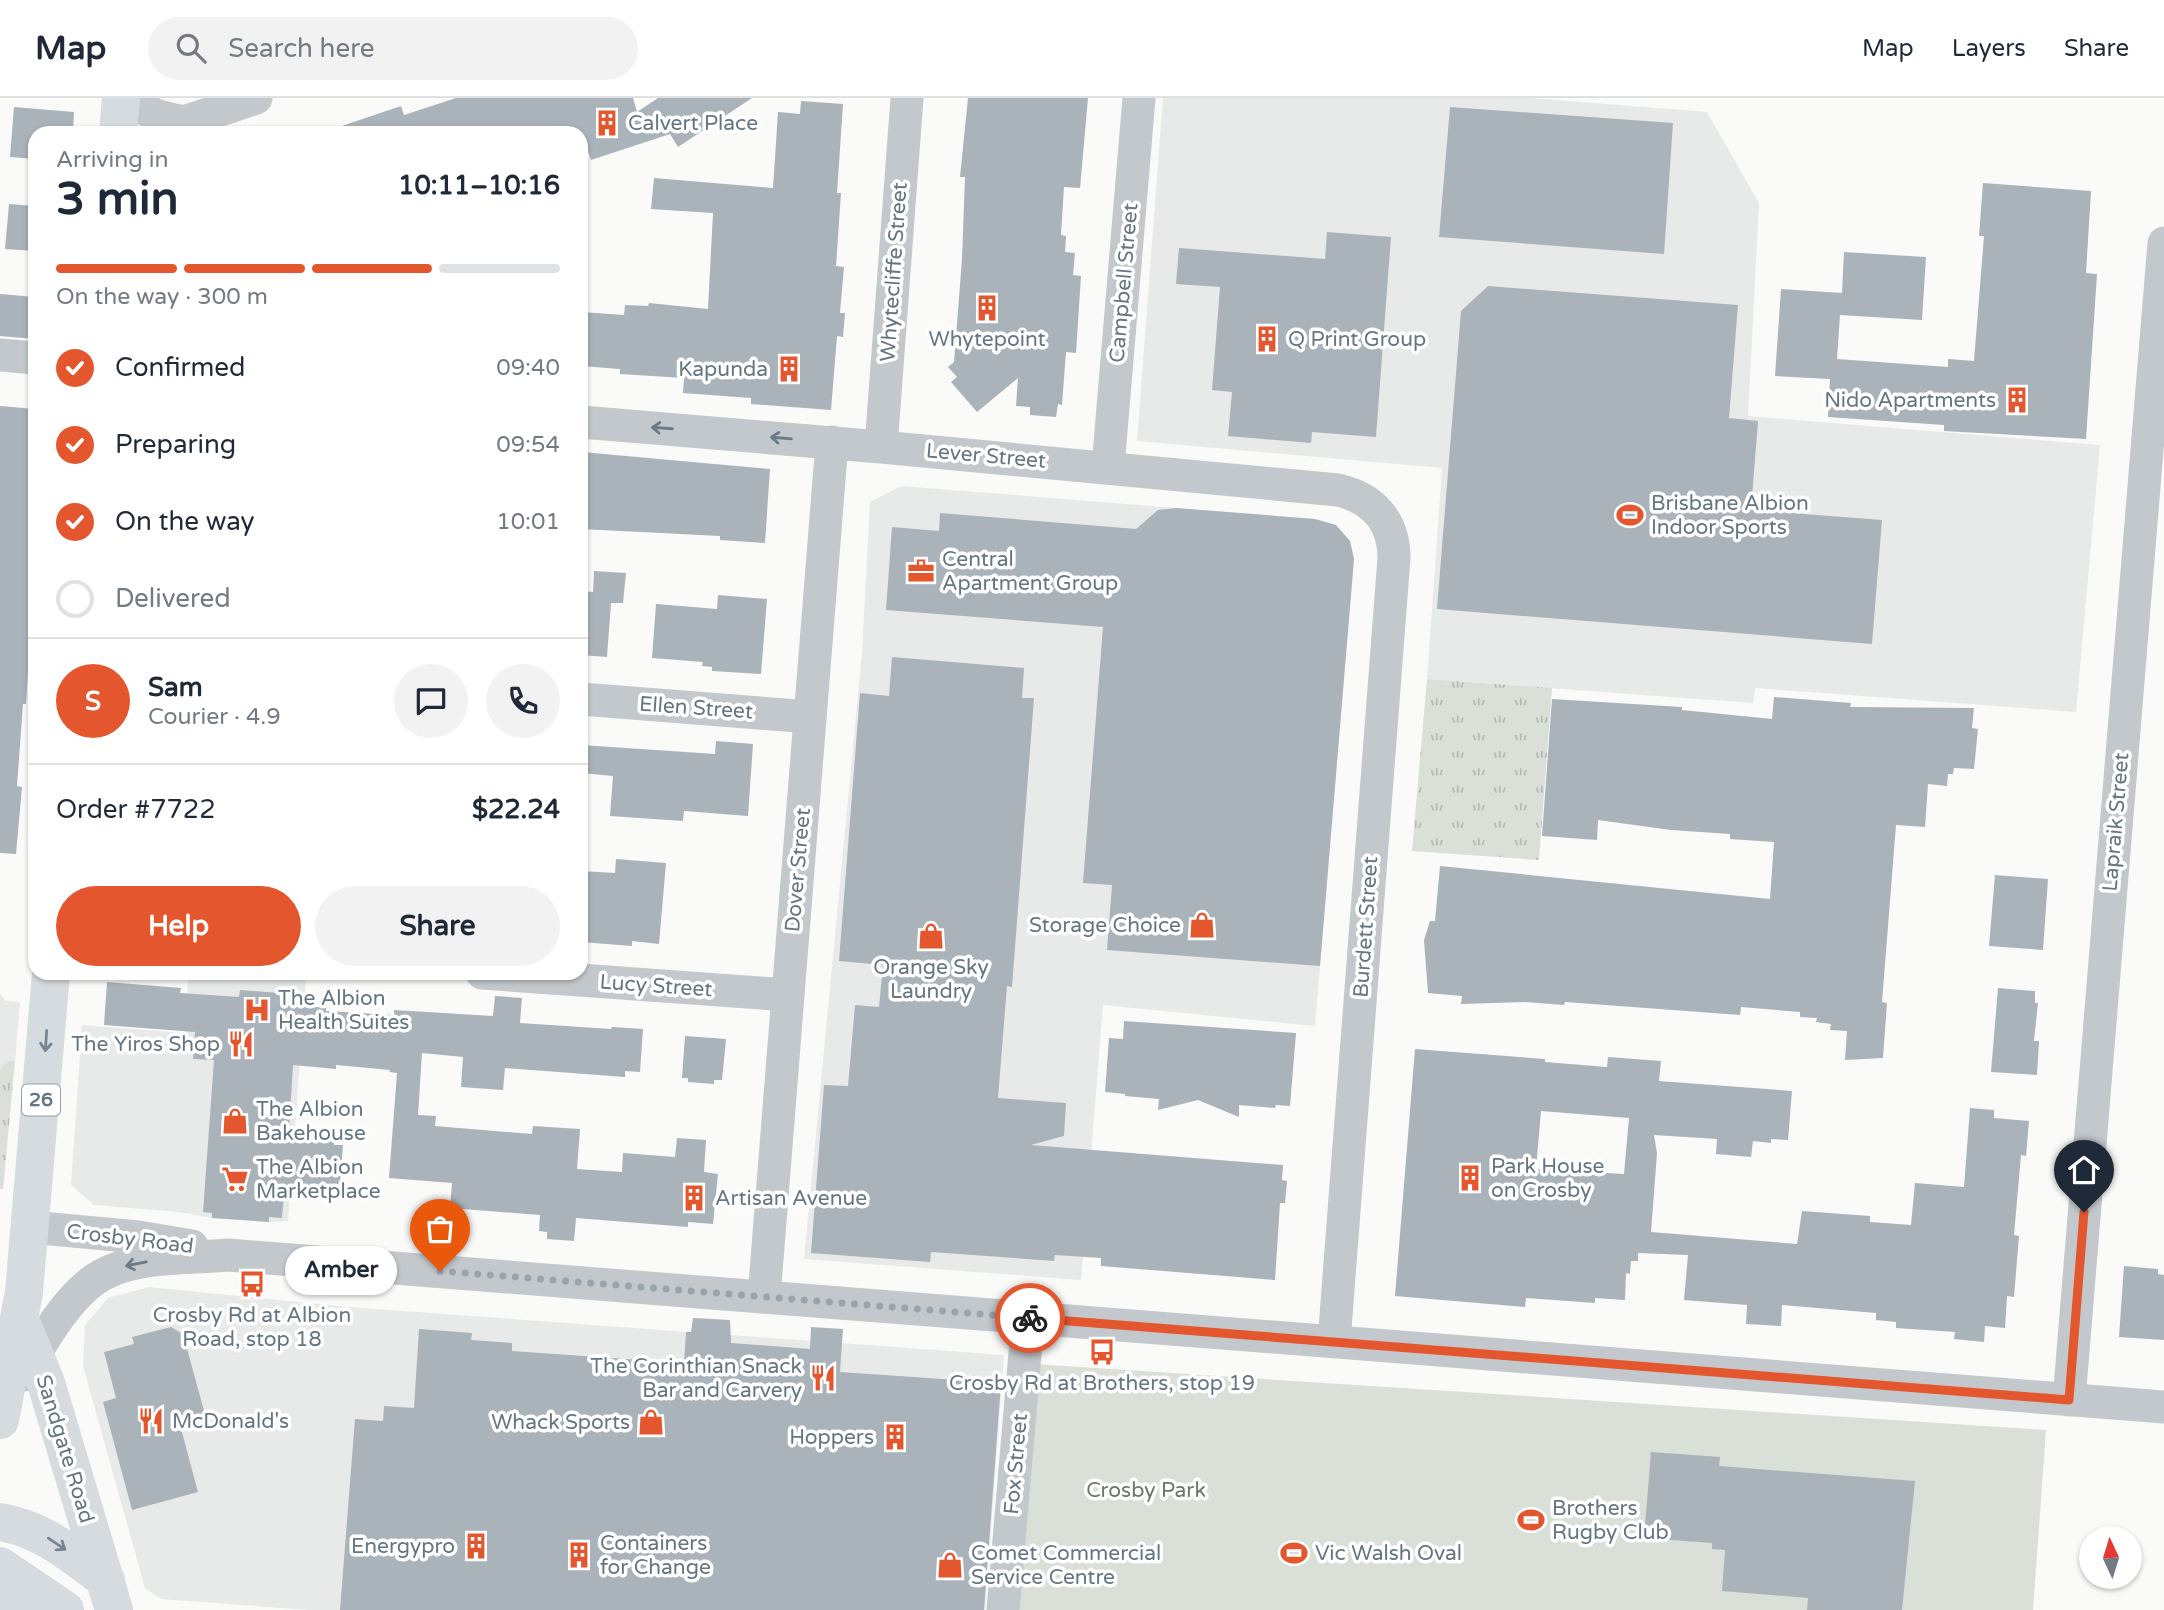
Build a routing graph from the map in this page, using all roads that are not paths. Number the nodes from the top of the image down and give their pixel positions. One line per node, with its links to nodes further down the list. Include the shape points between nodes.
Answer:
1 (121, 98): 6 (main road)
2 (133, 98): 7 (street)
3 (256, 98): 8 (street)
4 (907, 98): 14 (street, Whytecliffe Street)
5 (1139, 98): 15 (street, Campbell Street)
6 (119, 126)
7 (174, 126)
8 (179, 126)
9 (2164, 243): 31 (street, Lapraik Street)
10 (0, 355): 11 (street)
11 (28, 357)
12 (588, 423): 13 (street, Lever Street, one-way to 12)
13 (832, 442): 14 (street, Lever Street); 18 (street, Dover Street)
14 (881, 447): 15 (street, Lever Street)
15 (1108, 467): 16 (street, Lever Street, via 1338,490 1363,499)
16 (1382, 515): 29 (street, Burdett Street, via 1390,529 1394,558)
17 (588, 700): 18 (street, Ellen Street)
18 (810, 717): 21 (street, Dover Street)
19 (50, 980): 22 (main road, 26, one-way to 22)
20 (579, 980): 21 (street, Lucy Street)
21 (788, 995): 26 (street, Dover Street)
22 (15, 1226): 23 (main road); 24 (street, Crosby Road, via 166,1241); 28 (main road, 26)
23 (0, 1252)
24 (228, 1255): 26 (street, Crosby Road); 30 (street, Crosby Road, one-way to 30, via 136,1264 104,1274 78,1293)
25 (0, 1279): 28 (main road, Sandgate Road)
26 (764, 1297): 27 (street, Crosby Road)
27 (1028, 1318): 29 (street, Crosby Road); 39 (street, Fox Street)
28 (20, 1319): 30 (main road, Sandgate Road); 33 (main road, Sandgate Road / 26)
29 (1334, 1342): 31 (street, Crosby Road)
30 (36, 1354): 33 (street, Crosby Road); 36 (main road, Sandgate Road)
31 (2069, 1400): 32 (street, Crosby Road)
32 (2164, 1407)
33 (0, 1419)
34 (0, 1522): 36 (main road, Sandgate Road, one-way to 36, via 48,1538)
35 (0, 1566): 38 (main road)
36 (110, 1595)
37 (0, 1605): 38 (main road, via 29,1603)
38 (63, 1610)
39 (1003, 1610)

